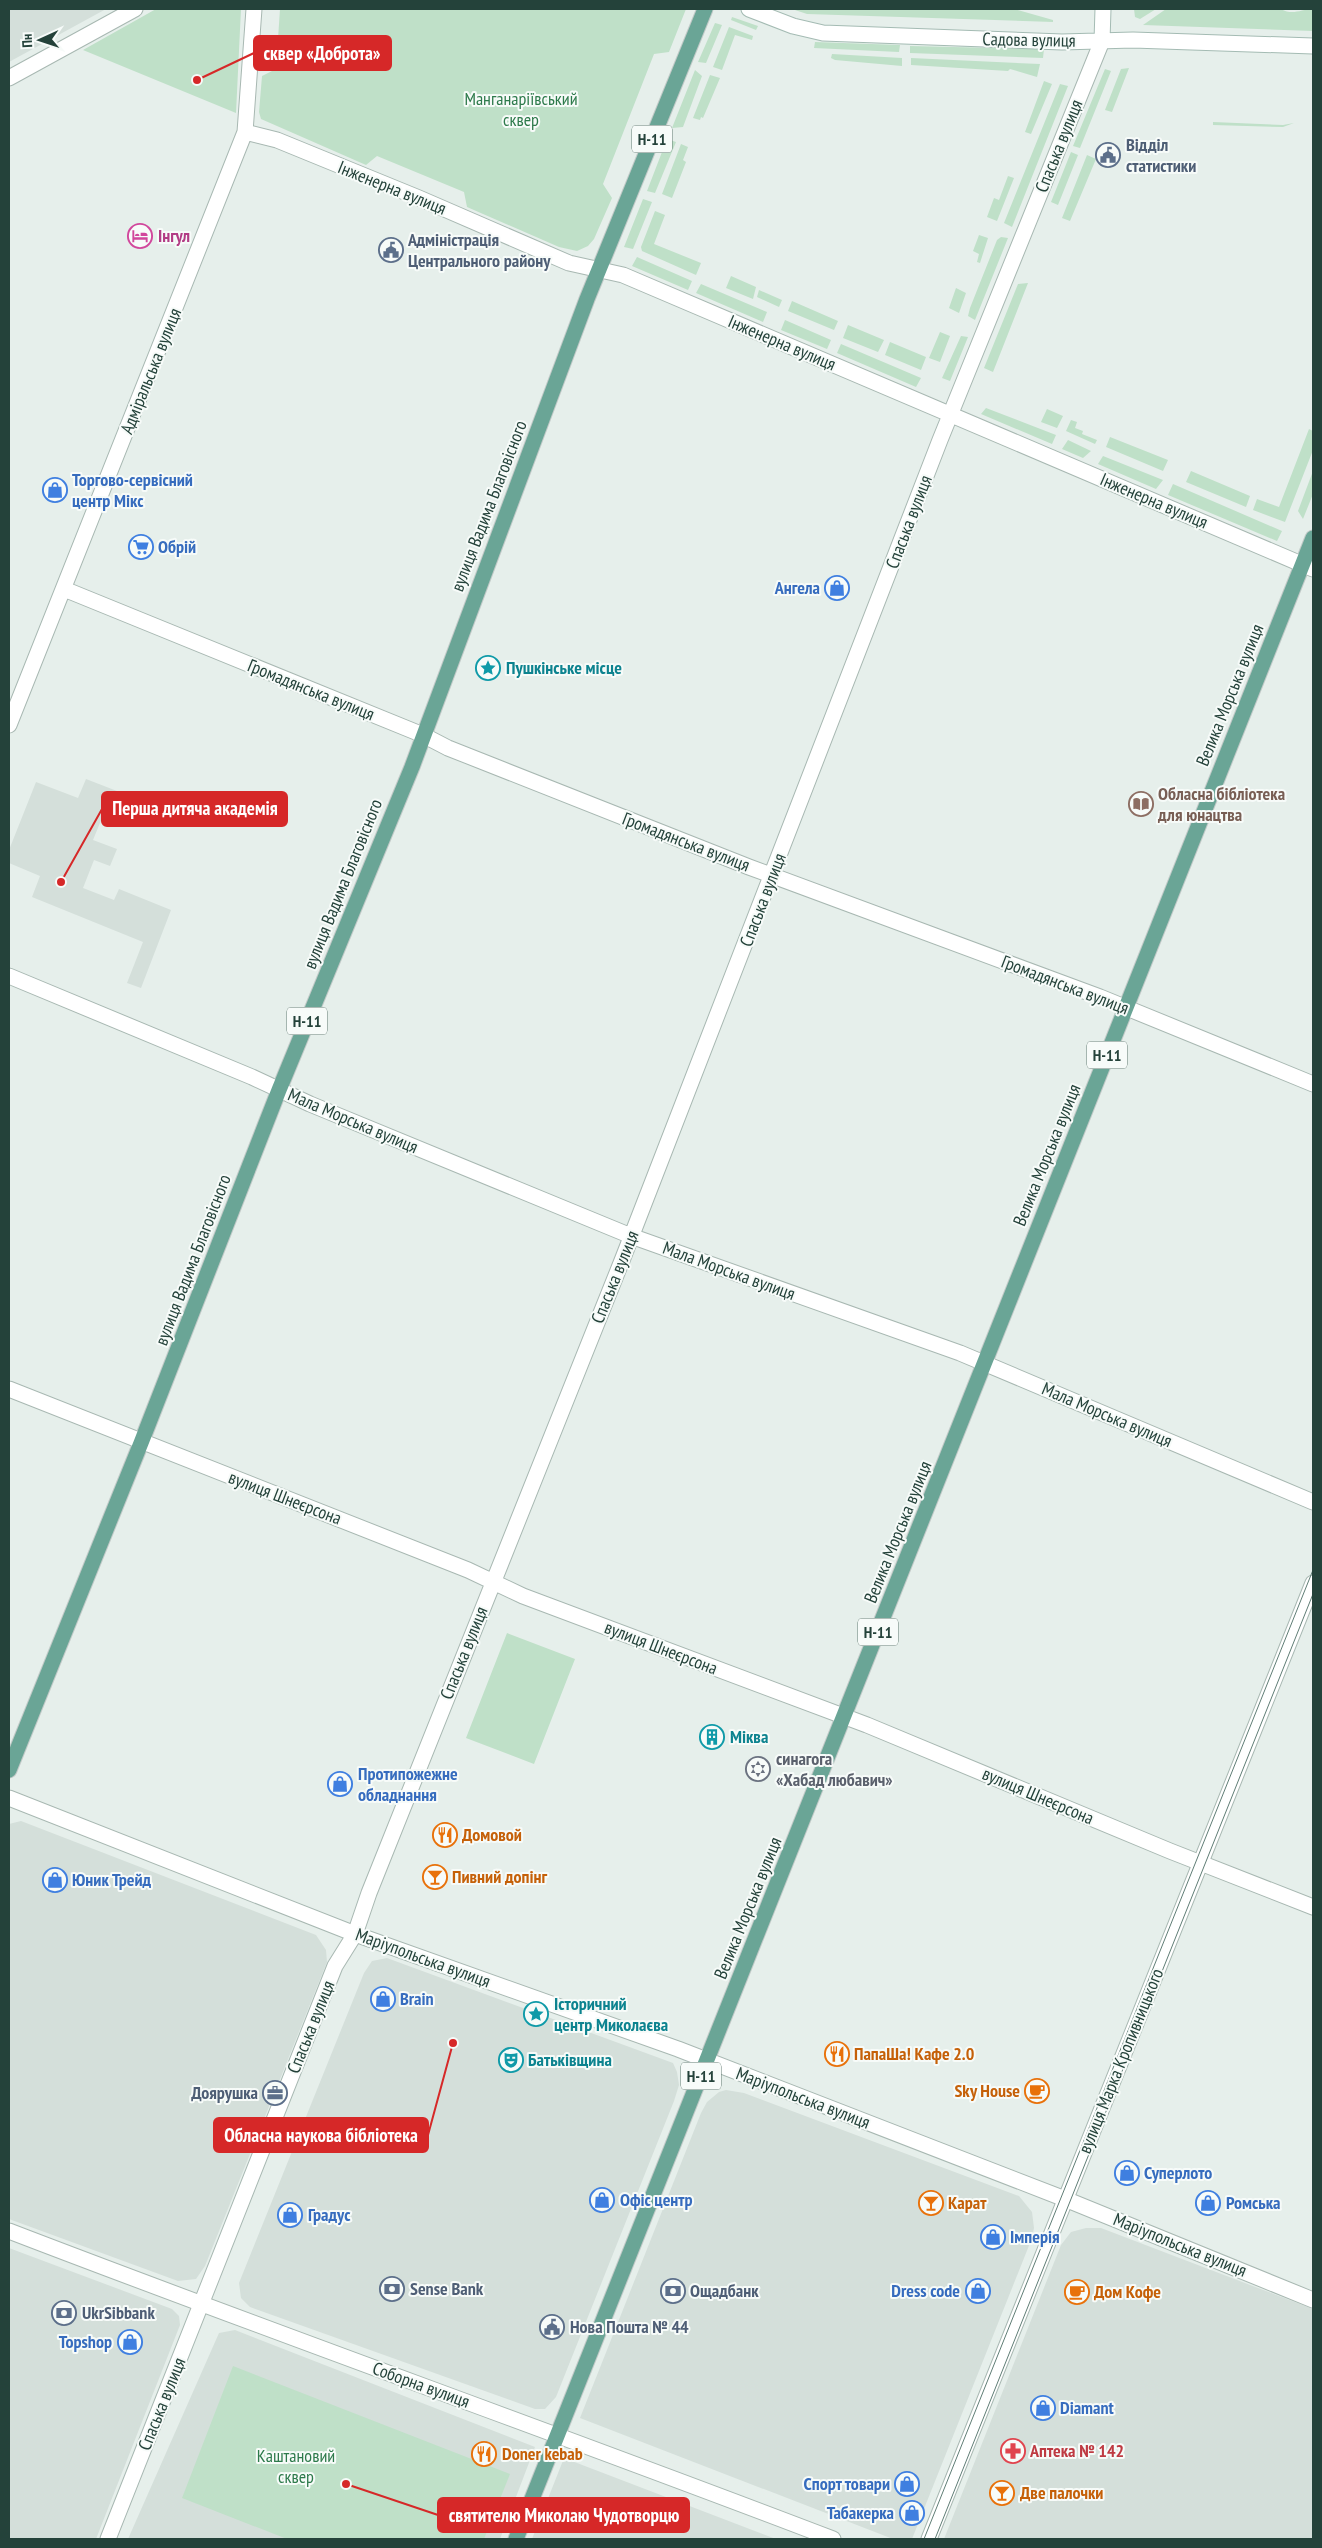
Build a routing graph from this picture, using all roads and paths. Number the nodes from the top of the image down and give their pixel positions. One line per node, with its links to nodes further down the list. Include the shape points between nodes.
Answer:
1 (135, 9): 8 (street)
2 (254, 9): 9 (street, Адміральська вулиця)
3 (705, 9): 10 (main road, вулиця Вадима Благовісного / Н-11)
4 (749, 9): 6 (street, Садова вулиця, via 793,26 824,33)
5 (1103, 9): 6 (street, Спаська вулиця)
6 (1102, 41): 7 (street, Садова вулиця); 11 (street, Спаська вулиця)
7 (1313, 46)
8 (9, 78)
9 (245, 132): 10 (street, Інженерна вулиця, via 277,140 569,263); 14 (street, Адміральська вулиця)
10 (600, 269): 11 (street, Інженерна вулиця, via 623,275); 16 (main road, вулиця Вадима Благовісного / Н-11)
11 (951, 415): 13 (street, Інженерна вулиця); 17 (street, Спаська вулиця)
12 (1313, 538): 13 (main road, Велика Морська вулиця / Н-11)
13 (1308, 567): 19 (main road, Велика Морська вулиця / Н-11)
14 (64, 589): 15 (street, Адміральська вулиця); 16 (street, Громадянська вулиця)
15 (9, 725)
16 (424, 735): 17 (street, Громадянська вулиця, via 448,748); 21 (main road, вулиця Вадима Благовісного / Н-11)
17 (772, 876): 19 (street, Громадянська вулиця); 22 (street, Спаська вулиця)
18 (9, 976): 21 (street, Мала Морська вулиця)
19 (1126, 1008): 20 (street, Громадянська вулиця); 23 (main road, Велика Морська вулиця / Н-11)
20 (1313, 1084)
21 (279, 1090): 22 (street, Мала Морська вулиця); 25 (main road, вулиця Вадима Благовісного / Н-11)
22 (631, 1236): 23 (street, Мала Морська вулиця); 27 (street, Спаська вулиця)
23 (985, 1363): 26 (street, Мала Морська вулиця); 29 (main road, Велика Морська вулиця / Н-11)
24 (9, 1389): 25 (street, вулиця Шнеєрсона)
25 (141, 1443): 27 (street, вулиця Шнеєрсона); 30 (main road, вулиця Вадима Благовісного / Н-11)
26 (1313, 1502)
27 (492, 1582): 29 (street, вулиця Шнеєрсона); 34 (street, Спаська вулиця)
28 (1313, 1583): 32 (street, вулиця Марка Кропивницького)
29 (844, 1717): 32 (street, вулиця Шнеєрсона); 35 (main road, Велика Морська вулиця / Н-11)
30 (9, 1770)
31 (9, 1798): 34 (street, Маріупольська вулиця)
32 (1202, 1864): 33 (street, вулиця Шнеєрсона); 36 (street, вулиця Марка Кропивницького)
33 (1313, 1907)
34 (355, 1934): 35 (street, Маріупольська вулиця); 39 (street, Спаська вулиця, via 335,1966)
35 (707, 2060): 36 (street, Маріупольська вулиця); 40 (main road, Велика Морська вулиця / Н-11)
36 (1065, 2198): 38 (street, Маріупольська вулиця); 44 (street, вулиця Марка Кропивницького)
37 (9, 2231): 39 (street, Соборна вулиця)
38 (1313, 2300)
39 (200, 2304): 40 (street, Соборна вулиця); 41 (street, Спаська вулиця)
40 (558, 2434): 42 (main road, Велика Морська вулиця / Н-11); 43 (street, Соборна вулиця)
41 (108, 2539)
42 (516, 2539)
43 (832, 2539)
44 (929, 2539)

